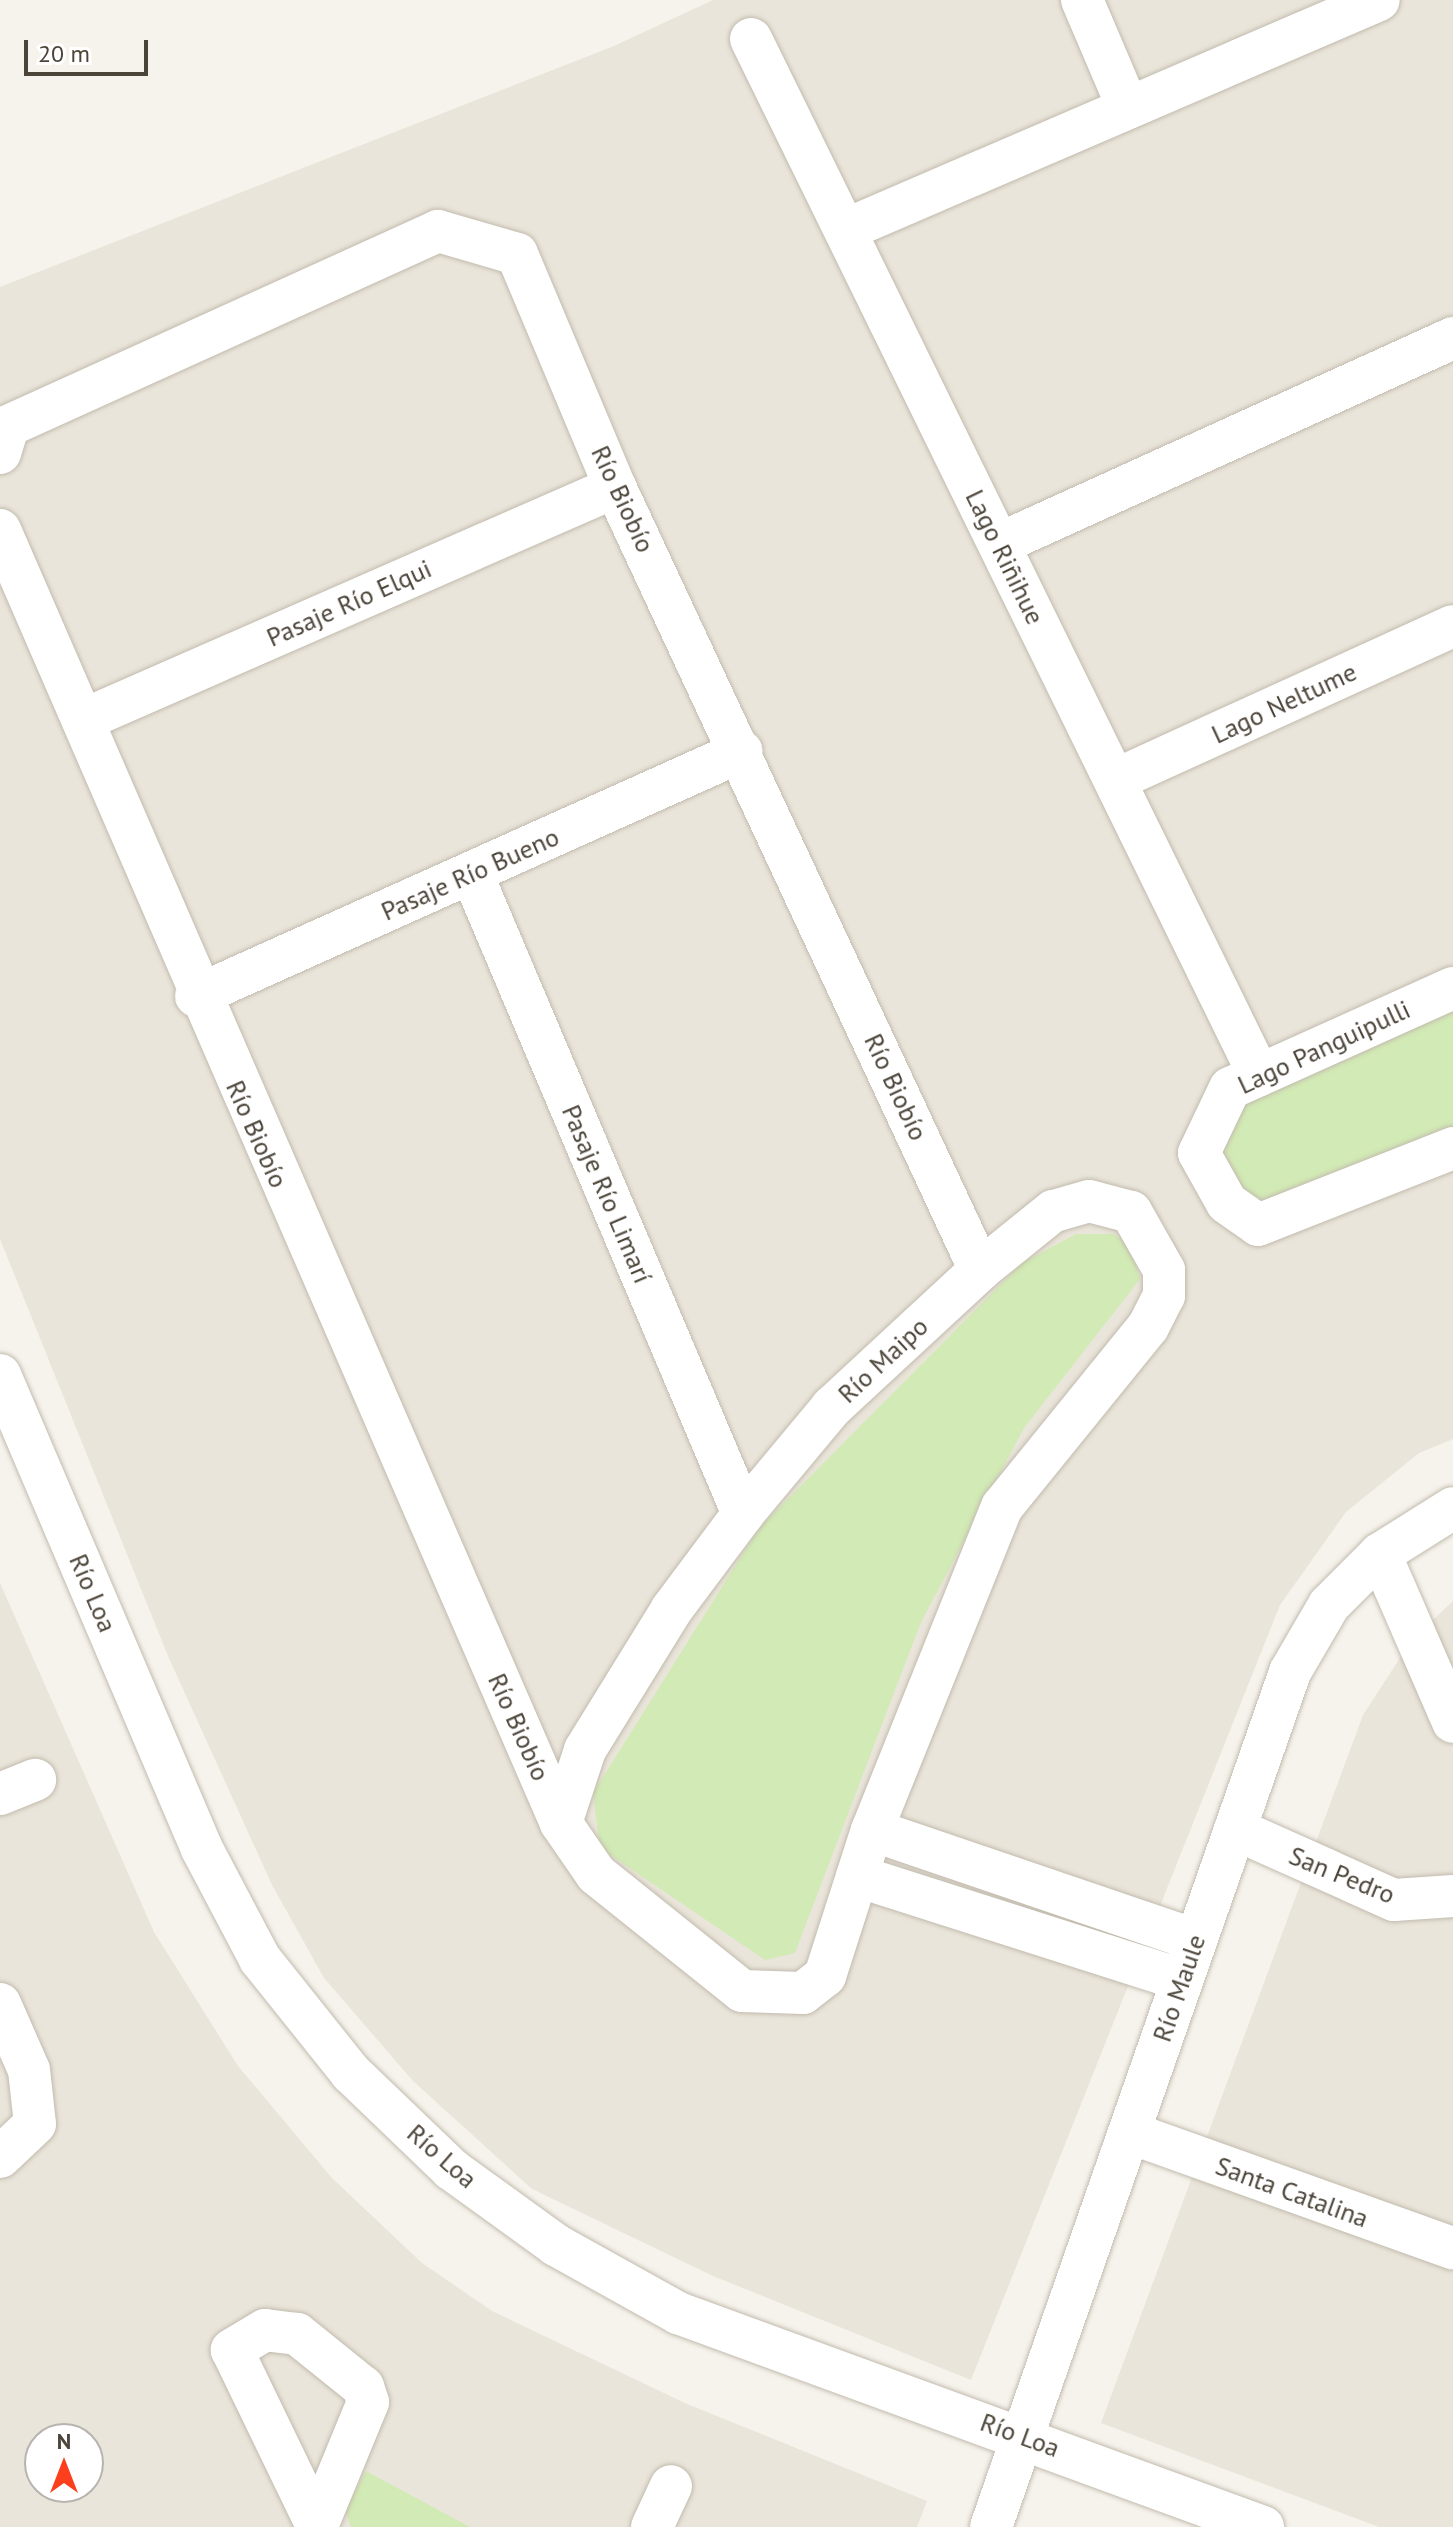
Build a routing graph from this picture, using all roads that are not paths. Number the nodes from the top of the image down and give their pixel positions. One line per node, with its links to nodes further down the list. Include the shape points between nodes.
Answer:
1 (1082, 0): 4 (street)
2 (1379, 0): 4 (street)
3 (751, 39): 5 (street, Lago Riñihue)
4 (1128, 108): 5 (street)
5 (845, 230): 10 (street, Lago Riñihue)
6 (1453, 338): 10 (street)
7 (0, 453): 8 (street, Río Biobío, via 8,426 438,231 517,254)
8 (615, 487): 12 (street, Pasaje Río Elqui); 13 (street, Río Biobío)
9 (0, 530): 12 (street, Río Biobío)
10 (999, 544): 14 (street, Lago Riñihue)
11 (1453, 626): 14 (street, Lago Neltume)
12 (83, 720): 17 (street, Río Biobío)
13 (742, 751): 15 (street, Pasaje Río Bueno); 20 (street, Río Biobío)
14 (1115, 780): 18 (street, Lago Riñihue)
15 (472, 874): 17 (street, Pasaje Río Bueno); 23 (street, Pasaje Río Limarí)
16 (1453, 988): 18 (street, Lago Panguipulli)
17 (196, 996): 26 (street, Río Biobío)
18 (1259, 1075): 19 (street, Lago Panguipulli, via 1230,1088 1199,1153 1227,1203 1258,1225)
19 (1452, 1153)
20 (980, 1270): 23 (street, Río Maipo, via 832,1407); 28 (street, Río Maipo, via 1053,1211 1089,1201 1131,1212 1164,1270 1164,1296 1148,1327 1002,1507)
21 (0, 1375): 37 (street, Río Loa, via 202,1849 260,1959 351,2073 451,2169 556,2245 678,2313)
22 (1453, 1508): 24 (street, Río Maule)
23 (743, 1514): 26 (street, Río Maipo, via 672,1609 585,1750)
24 (1380, 1554): 25 (street); 27 (street, Río Maule, via 1329,1605 1290,1672)
25 (1453, 1722)
26 (561, 1823): 29 (street, Río Maipo, via 596,1874 683,1949 742,1991 767,1996 803,1993 825,1976)
27 (1235, 1829): 30 (street, San Pedro, via 1394,1900); 31 (street, Río Maule)
28 (872, 1830): 29 (street, Río Maipo); 31 (street)
29 (857, 1876): 32 (street)
30 (1453, 1896)
31 (1195, 1940): 32 (street, Río Maule)
32 (1182, 1980): 34 (street, Río Maule)
33 (0, 2004): 35 (street, via 29,2070 35,2124)
34 (1131, 2133): 36 (street, Santa Catalina); 37 (street, Río Maule)
35 (0, 2157)
36 (1453, 2248)
37 (1024, 2437): 40 (street, Río Maule); 41 (street, Río Loa)
38 (671, 2486): 39 (street)
39 (652, 2527)
40 (991, 2527)
41 (1263, 2527)

